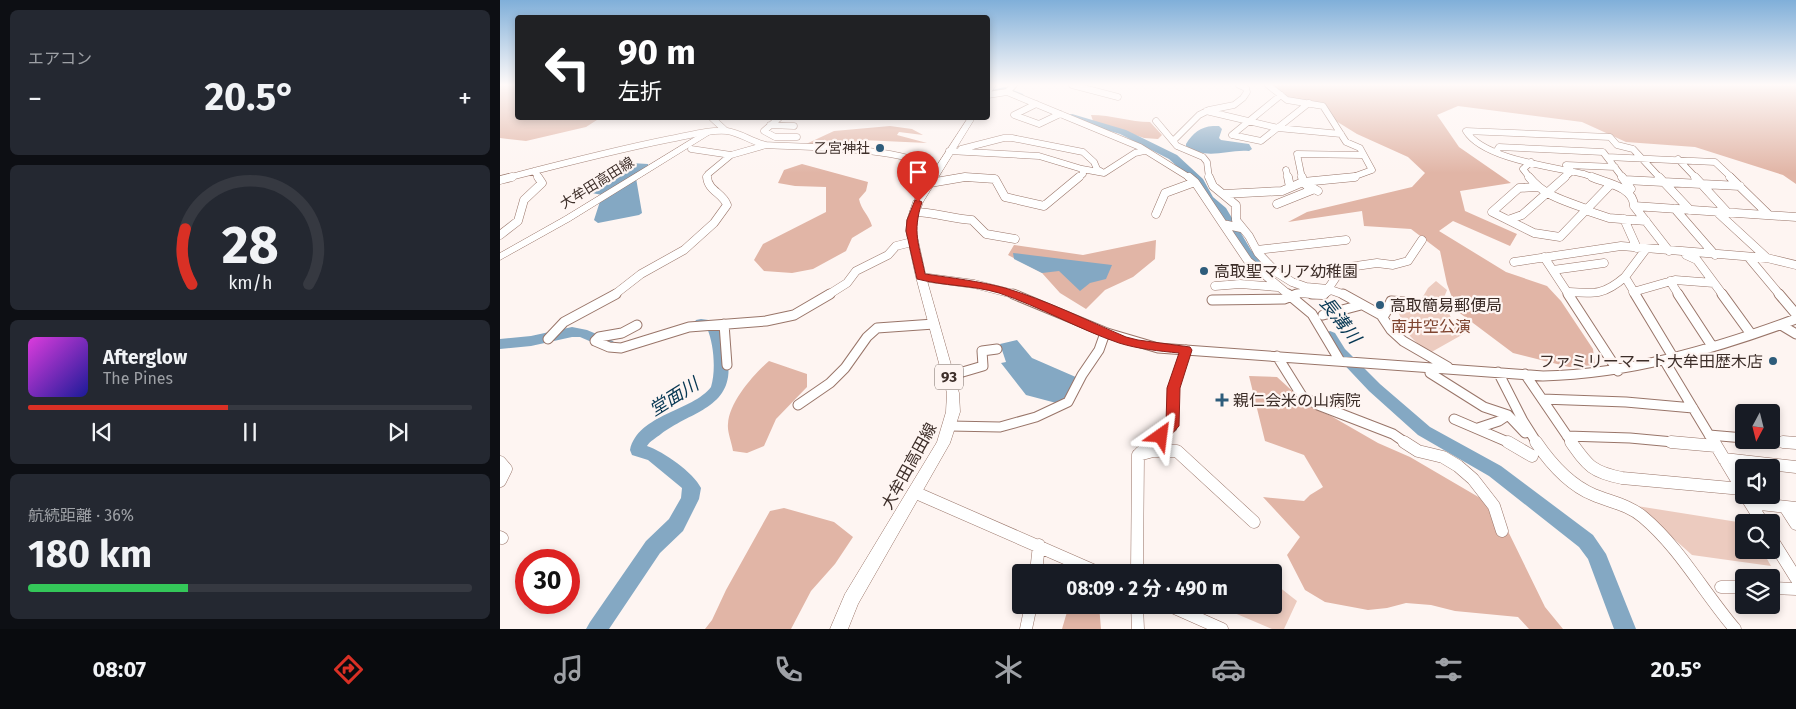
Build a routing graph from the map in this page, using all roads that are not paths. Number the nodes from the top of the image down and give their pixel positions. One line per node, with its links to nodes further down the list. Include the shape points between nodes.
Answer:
1 (1015, 114): 2 (street, via 1039,124)
2 (1060, 114): 24 (street)
3 (1200, 114): 20 (street, via 1184,134)
4 (1222, 114): 11 (street)
5 (1255, 114): 11 (street)
6 (1295, 114): 15 (street)
7 (1328, 114): 18 (street)
8 (714, 120): 16 (street)
9 (776, 120): 13 (street)
10 (970, 120): 23 (main road, 大牟田高田線 / 93)
11 (1248, 120): 15 (street); 15 (street, via 1232,135 1261,142)
12 (1156, 121): 20 (street)
13 (770, 125): 14 (street); 19 (street, via 764,131 770,136)
14 (794, 126)
15 (1278, 128): 18 (street)
16 (726, 131): 17 (street); 21 (street)
17 (708, 134): 35 (street, via 639,145); 79 (main road, 大牟田高田線)
18 (1341, 134): 27 (street, via 1346,142 1360,148)
19 (797, 137)
20 (1173, 141): 51 (street, via 1180,149 1203,157 1213,186)
21 (766, 145): 26 (street); 45 (street, via 909,157 929,168 924,184)
22 (691, 150): 26 (street)
23 (950, 150): 33 (street, via 1038,156); 37 (street, via 1012,138 1083,152); 45 (main road, 大牟田高田線 / 93)
24 (1144, 151): 37 (street, via 1134,153); 40 (street)
25 (1496, 152): 28 (street, via 1499,147 1603,152); 29 (street, via 1471,139 1466,130 1610,137 1617,145 1633,150); 31 (street)
26 (731, 155): 111 (street, via 706,178 707,184 727,205 714,223 684,250 640,274 620,292 564,322)
27 (1362, 155): 41 (street, via 1372,170 1353,178); 41 (street, via 1297,154)
28 (1607, 157): 29 (street); 32 (street)
29 (1641, 159): 30 (street); 42 (street)
30 (1678, 159): 44 (street); 46 (street, via 1715,162)
31 (1531, 162): 36 (street); 48 (street, via 1523,169)
32 (1615, 167): 36 (street, via 1566,165); 39 (street)
33 (1082, 169): 37 (street); 45 (street, via 1083,174 1075,182 1044,206 1005,196 995,179 965,177)
34 (1286, 170): 47 (street)
35 (534, 171): 38 (street); 69 (street, via 542,183 524,200 522,217 515,226)
36 (1571, 172): 43 (street); 52 (street)
37 (1104, 174)
38 (500, 180)
39 (1625, 180): 42 (street); 50 (street, via 1631,189)
40 (1195, 182): 61 (street, via 1165,193); 67 (street)
41 (1302, 182): 47 (street); 49 (street); 53 (street, via 1312,190)
42 (1662, 182): 44 (street); 57 (street)
43 (1610, 184): 50 (street); 56 (street)
44 (1701, 184): 46 (street); 60 (street)
45 (928, 185): 58 (main road, 大牟田高田線 / 93)
46 (1740, 186): 62 (street)
47 (1290, 187): 51 (street, via 1267,193)
48 (1537, 187): 52 (street); 65 (street, via 1519,188 1492,212)
49 (1318, 190)
50 (1626, 190): 54 (street, via 1634,200)
51 (1224, 194): 68 (street, via 1236,206 1236,220)
52 (1546, 194): 56 (street); 65 (street, via 1522,215)
53 (1277, 204)
54 (1634, 206): 55 (street); 66 (street)
55 (1675, 209): 57 (street); 78 (street)
56 (1586, 210): 64 (street); 65 (street, via 1560,237 1552,238)
57 (1690, 210): 59 (street)
58 (914, 212): 70 (street, via 972,220 986,234); 73 (main road, 大牟田高田線 / 93)
59 (1718, 212): 60 (street); 82 (street)
60 (1728, 213): 62 (street)
61 (1156, 214)
62 (1769, 215): 63 (street)
63 (1796, 217)
64 (1624, 219): 66 (street); 74 (street)
65 (1508, 220)
66 (1646, 221): 76 (street)
67 (1223, 224): 68 (street); 92 (street, via 1248,262)
68 (1241, 228): 75 (street)
69 (500, 235)
70 (1015, 239)
71 (1346, 240): 75 (street)
72 (1422, 240): 93 (street, via 1408,261 1393,266 1348,267 1340,271)
73 (912, 242): 87 (main road, 大牟田高田線 / 93); 104 (street, via 896,246 888,255 856,271 837,290 794,315 766,322)
74 (1641, 249): 76 (street); 80 (street, via 1621,246); 88 (street)
75 (1256, 250): 93 (street, via 1276,272 1292,282)
76 (1669, 251): 77 (street)
77 (1679, 252): 78 (street); 90 (street, via 1697,260)
78 (1715, 255): 81 (street)
79 (500, 257)
80 (1544, 257): 83 (street); 86 (street)
81 (1749, 258): 82 (street); 100 (street)
82 (1767, 258): 85 (street)
83 (1514, 262)
84 (1604, 263): 86 (street)
85 (1795, 265)
86 (1552, 270): 94 (street)
87 (921, 277): 105 (main road, 大牟田高田線 / 93); 108 (street, via 1001,290)
88 (1625, 277): 94 (street, via 1609,291 1600,294); 95 (street)
89 (1670, 281): 90 (street); 95 (street); 112 (street)
90 (1714, 284): 109 (street)
91 (1215, 286): 92 (street)
92 (1278, 286): 96 (street)
93 (1329, 289): 96 (street, via 1323,295); 99 (street)
94 (1568, 292): 120 (street)
95 (1634, 292): 116 (street)
96 (1290, 297): 97 (street); 117 (street, via 1312,314)
97 (1212, 300)
98 (1405, 302): 102 (street, via 1391,301)
99 (1361, 305): 101 (street); 102 (street)
100 (1796, 314)
101 (1322, 315)
102 (1381, 316): 119 (street, via 1403,341)
103 (1796, 319): 107 (street)
104 (724, 324): 106 (street, via 678,330 621,348 595,341); 118 (street)
105 (934, 324): 124 (main road, 大牟田高田線 / 93); 126 (street, via 877,328 830,383)
106 (637, 325)
107 (1781, 325): 109 (street); 110 (street)
108 (1105, 333): 114 (street, via 1138,344); 130 (street, via 1099,350 1068,402 1036,417 1000,428)
109 (1751, 334): 112 (street)
110 (1796, 334)
111 (548, 339)
112 (1712, 346): 116 (street)
113 (997, 349): 124 (street, via 982,351 983,366)
114 (1186, 350): 115 (street); 138 (street, via 1173,388 1172,426)
115 (1277, 356): 117 (street); 152 (street, via 1302,396 1394,434 1418,451 1443,457 1458,466 1494,506)
116 (1668, 359): 120 (street); 127 (street)
117 (1340, 361): 119 (street)
118 (727, 365)
119 (1451, 369): 121 (street)
120 (1618, 371): 123 (street, via 1559,376)
121 (1498, 372): 123 (street); 140 (street, via 1518,416)
122 (1430, 373): 128 (street, via 1484,407)
123 (1525, 374): 125 (street)
124 (948, 376): 130 (main road, 大牟田高田線 / 93, via 955,402)
125 (1542, 399): 127 (street); 133 (street)
126 (798, 405)
127 (1693, 408): 132 (street)
128 (1508, 415): 131 (street); 140 (street)
129 (1454, 419): 131 (street)
130 (950, 426): 146 (main road, 大牟田高田線 / 93)
131 (1478, 428): 139 (street)
132 (1709, 435): 134 (street); 137 (street)
133 (1567, 436): 137 (street); 147 (street, via 1586,464 1603,474)
134 (1735, 437)
135 (1780, 442): 136 (street)
136 (1796, 443)
137 (1716, 446): 141 (street)
138 (1138, 454): 150 (street, via 1177,451); 157 (street)
139 (1532, 456)
140 (1549, 459): 170 (street, via 1585,491 1630,507 1648,521 1669,542)
141 (1724, 459): 143 (street); 144 (street)
142 (500, 462): 145 (street, via 506,469)
143 (1796, 467)
144 (1735, 478)
145 (500, 481)
146 (914, 492): 153 (street); 166 (main road, 大牟田高田線 / 93, via 851,600)
147 (1735, 494)
148 (1776, 504): 149 (street)
149 (1790, 508): 151 (street)
150 (1254, 522)
151 (1796, 524)
152 (1502, 531)
153 (1039, 545): 155 (street); 156 (street)
154 (1780, 552): 158 (street)
155 (1037, 564)
156 (1080, 564)
157 (1137, 564)
158 (1796, 578)
159 (1721, 587): 160 (street)
160 (1735, 587)
161 (1780, 588): 162 (street)
162 (1796, 589)
163 (1028, 614): 167 (street)
164 (1137, 614): 168 (street)
165 (1188, 614): 169 (street)
166 (839, 629)
167 (1026, 629)
168 (1138, 629)
169 (1222, 629)
170 (1735, 629)

